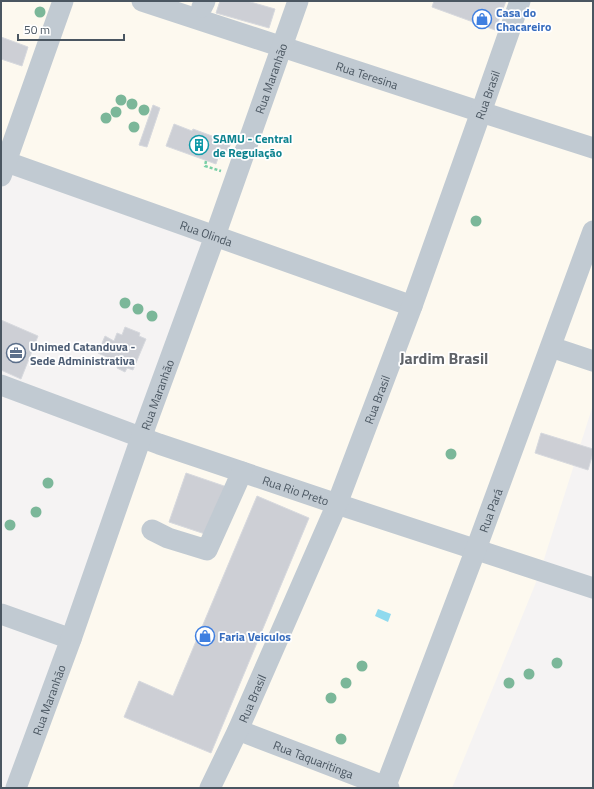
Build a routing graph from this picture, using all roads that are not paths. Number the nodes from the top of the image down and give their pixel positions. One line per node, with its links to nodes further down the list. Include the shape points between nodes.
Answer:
1 (63, 1): 8 (street)
2 (142, 1): 5 (street, Rua Teresina)
3 (298, 1): 5 (street, Rua Maranhão)
4 (520, 1): 6 (street, Rua Brasil)
5 (282, 47): 6 (street, Rua Teresina); 10 (street, Rua Maranhão)
6 (481, 112): 7 (street, Rua Teresina); 11 (street, Rua Brasil)
7 (593, 148)
8 (3, 166): 10 (street, Rua Olinda)
9 (593, 231): 12 (street, Rua Pará)
10 (215, 236): 11 (street, Rua Olinda); 15 (street, Rua Maranhão)
11 (412, 306): 17 (street, Rua Brasil)
12 (551, 347): 13 (street); 19 (street, Rua Pará)
13 (593, 361)
14 (1, 385): 15 (street, Rua Rio Preto)
15 (141, 438): 16 (street, Rua Rio Preto); 22 (street, Rua Maranhão)
16 (242, 472): 17 (street, Rua Rio Preto); 18 (street, via 207,550 168,538)
17 (337, 504): 19 (street, Rua Rio Preto); 23 (street, Rua Brasil)
18 (152, 530)
19 (476, 549): 20 (street, Rua Rio Preto); 24 (street, Rua Pará)
20 (593, 588)
21 (1, 614): 22 (street)
22 (71, 639): 25 (street, Rua Maranhão)
23 (238, 730): 24 (street, Rua Taquaritinga); 26 (street, Rua Brasil)
24 (386, 787)
25 (16, 788)
26 (210, 788)

